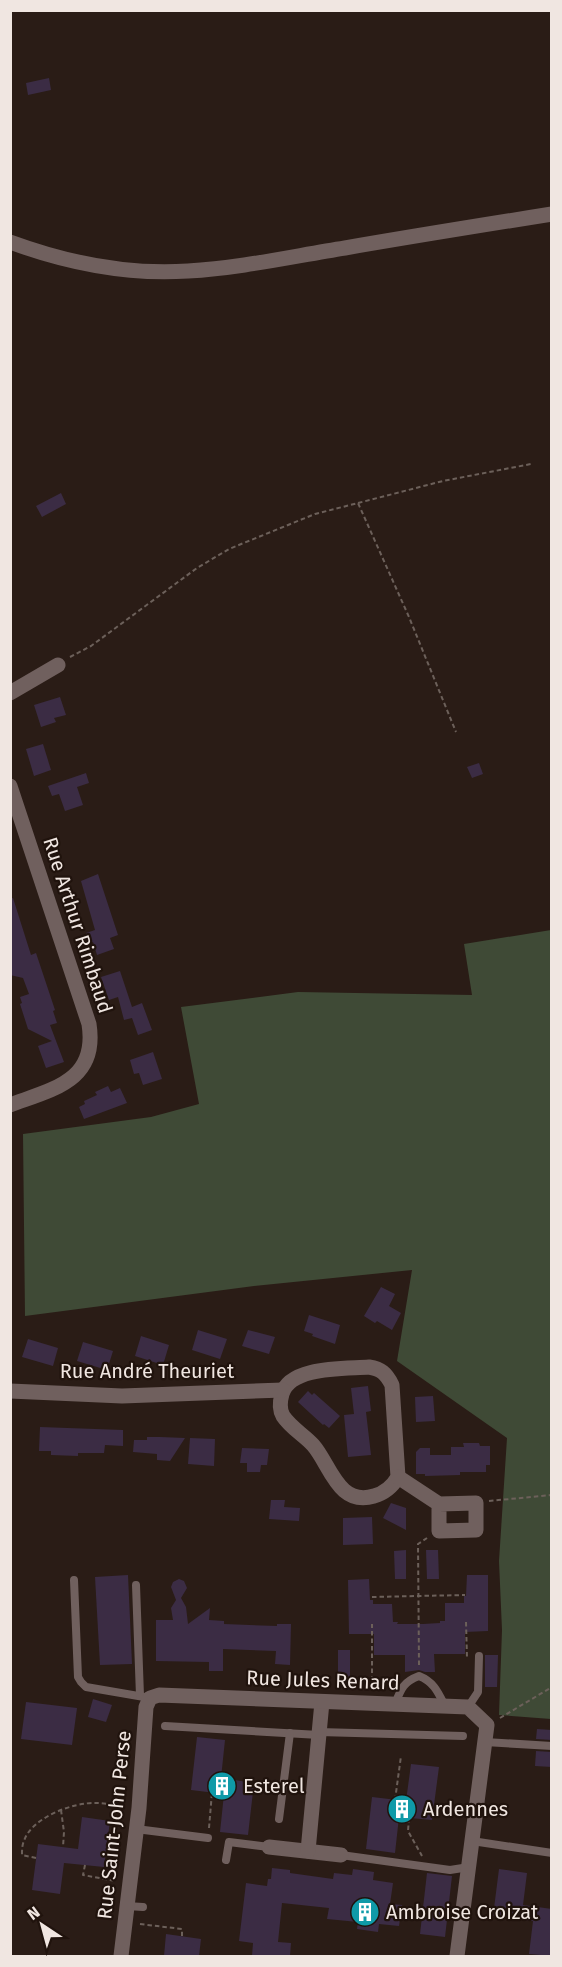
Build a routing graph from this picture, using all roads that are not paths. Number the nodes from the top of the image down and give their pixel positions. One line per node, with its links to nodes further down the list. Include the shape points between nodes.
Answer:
1 (552, 214): 2 (street, via 188,271 75,262)
2 (10, 242)
3 (58, 665): 4 (street)
4 (10, 693)
5 (10, 786): 6 (street, Rue Arthur Rimbaud, via 91,1037 86,1060 73,1079)
6 (10, 1105)
7 (283, 1390): 8 (street, Rue André Theuriet, via 122,1396); 9 (street, via 282,1414 325,1460 343,1491 355,1496 382,1494); 9 (street, via 297,1376 308,1373 369,1367 387,1375 392,1385)
8 (10, 1391)
9 (398, 1477): 10 (street)
10 (439, 1504): 10 (street, via 476,1503 476,1530 439,1531)
11 (74, 1580): 14 (lane, via 81,1682 86,1687)
12 (136, 1585): 14 (lane)
13 (479, 1656): 18 (lane, via 478,1692)
14 (145, 1697): 15 (street, Rue Jules Renard); 26 (street, Rue Saint-John Perse)
15 (322, 1702): 16 (street, Rue Jules Renard); 21 (street)
16 (395, 1704): 17 (street, Rue Jules Renard); 17 (lane, via 402,1688 419,1676 437,1689)
17 (445, 1706): 18 (street, Rue Jules Renard)
18 (468, 1707): 23 (street, via 487,1725)
19 (165, 1726): 20 (lane)
20 (290, 1733): 21 (lane); 25 (lane)
21 (319, 1733): 22 (lane); 30 (street)
22 (462, 1736)
23 (485, 1742): 24 (lane); 28 (street)
24 (552, 1746)
25 (279, 1819)
26 (136, 1830): 27 (lane); 35 (street, Rue Saint-John Perse)
27 (208, 1838)
28 (472, 1841): 31 (lane); 34 (street)
29 (269, 1847): 30 (street); 33 (lane, via 229,1842)
30 (308, 1851): 32 (street)
31 (552, 1853)
32 (341, 1855): 34 (lane, via 450,1870)
33 (226, 1860)
34 (469, 1868): 38 (street)
35 (127, 1906): 36 (lane); 37 (street, Rue Saint-John Perse)
36 (143, 1907)
37 (121, 1956)
38 (457, 1956)

